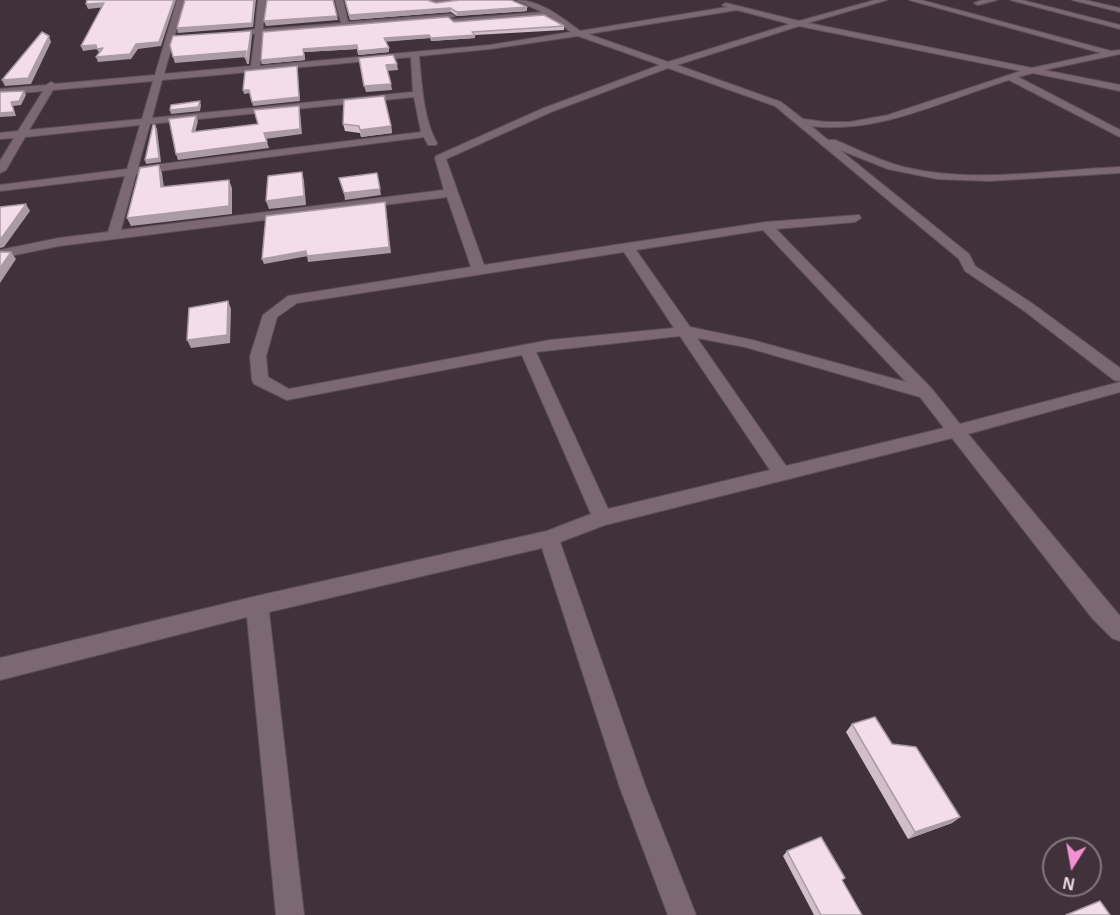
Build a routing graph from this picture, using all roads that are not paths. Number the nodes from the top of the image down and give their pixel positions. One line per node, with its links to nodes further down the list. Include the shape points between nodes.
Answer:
1 (181, 0): 35 (street, via 177,37)
2 (262, 0): 25 (street)
3 (339, 0): 22 (street)
4 (424, 0): 12 (street)
5 (470, 0): 12 (street)
6 (520, 0): 19 (street)
7 (883, 0): 17 (street)
8 (913, 0): 30 (street)
9 (993, 0): 15 (street)
10 (1014, 0): 23 (street)
11 (1076, 0): 18 (street)
12 (436, 3): 20 (street)
13 (719, 3): 16 (street)
14 (832, 3): 17 (street)
15 (978, 3)
16 (737, 8): 21 (street); 26 (street)
17 (851, 9): 21 (street)
18 (1120, 10)
19 (550, 13): 20 (street); 26 (street)
20 (453, 18): 22 (street); 24 (street)
21 (795, 23): 32 (street); 34 (street)
22 (345, 24): 25 (street)
23 (1120, 27)
24 (459, 30)
25 (259, 31): 27 (street); 33 (street)
26 (578, 33): 29 (street); 32 (street)
27 (215, 34)
28 (463, 40): 29 (street)
29 (468, 49): 31 (street)
30 (1116, 52): 34 (street)
31 (415, 54): 33 (street); 40 (street)
32 (671, 64): 42 (street, via 768,99); 48 (street)
33 (255, 68): 35 (street)
34 (1029, 70): 36 (street); 38 (street)
35 (160, 76): 37 (street); 41 (street)
36 (1010, 77): 42 (street, via 879,122 844,126); 45 (street)
37 (51, 86): 39 (street); 43 (street)
38 (1120, 88)
39 (0, 92)
40 (418, 94): 41 (street); 44 (street)
41 (147, 120): 43 (street); 51 (street)
42 (800, 122): 47 (street)
43 (20, 134): 46 (street); 49 (street)
44 (427, 134): 48 (street); 51 (street)
45 (1120, 134)
46 (0, 136)
47 (816, 136): 50 (street, via 886,165 930,175 974,177); 62 (street, via 964,257 970,268)
48 (440, 158): 53 (street)
49 (0, 170)
50 (1120, 170)
51 (131, 172): 52 (street); 56 (street)
52 (0, 189)
53 (451, 193): 56 (street); 59 (street)
54 (855, 218): 55 (street)
55 (766, 226): 57 (street); 64 (street)
56 (113, 235): 58 (street)
57 (627, 247): 59 (street); 60 (street)
58 (0, 254)
59 (479, 270): 61 (street, via 293,299 270,315 258,356 260,380 287,395)
60 (686, 330): 61 (street); 64 (street); 66 (street)
61 (527, 349): 67 (street)
62 (1120, 376)
63 (1120, 387): 65 (street)
64 (926, 393): 65 (street)
65 (957, 431): 66 (street); 70 (street)
66 (782, 474): 67 (street)
67 (602, 518): 68 (street)
68 (549, 538): 69 (street); 73 (street, via 633,788)
69 (257, 605): 71 (street); 72 (street)
70 (1120, 631)
71 (0, 669)
72 (290, 915)
73 (682, 915)

